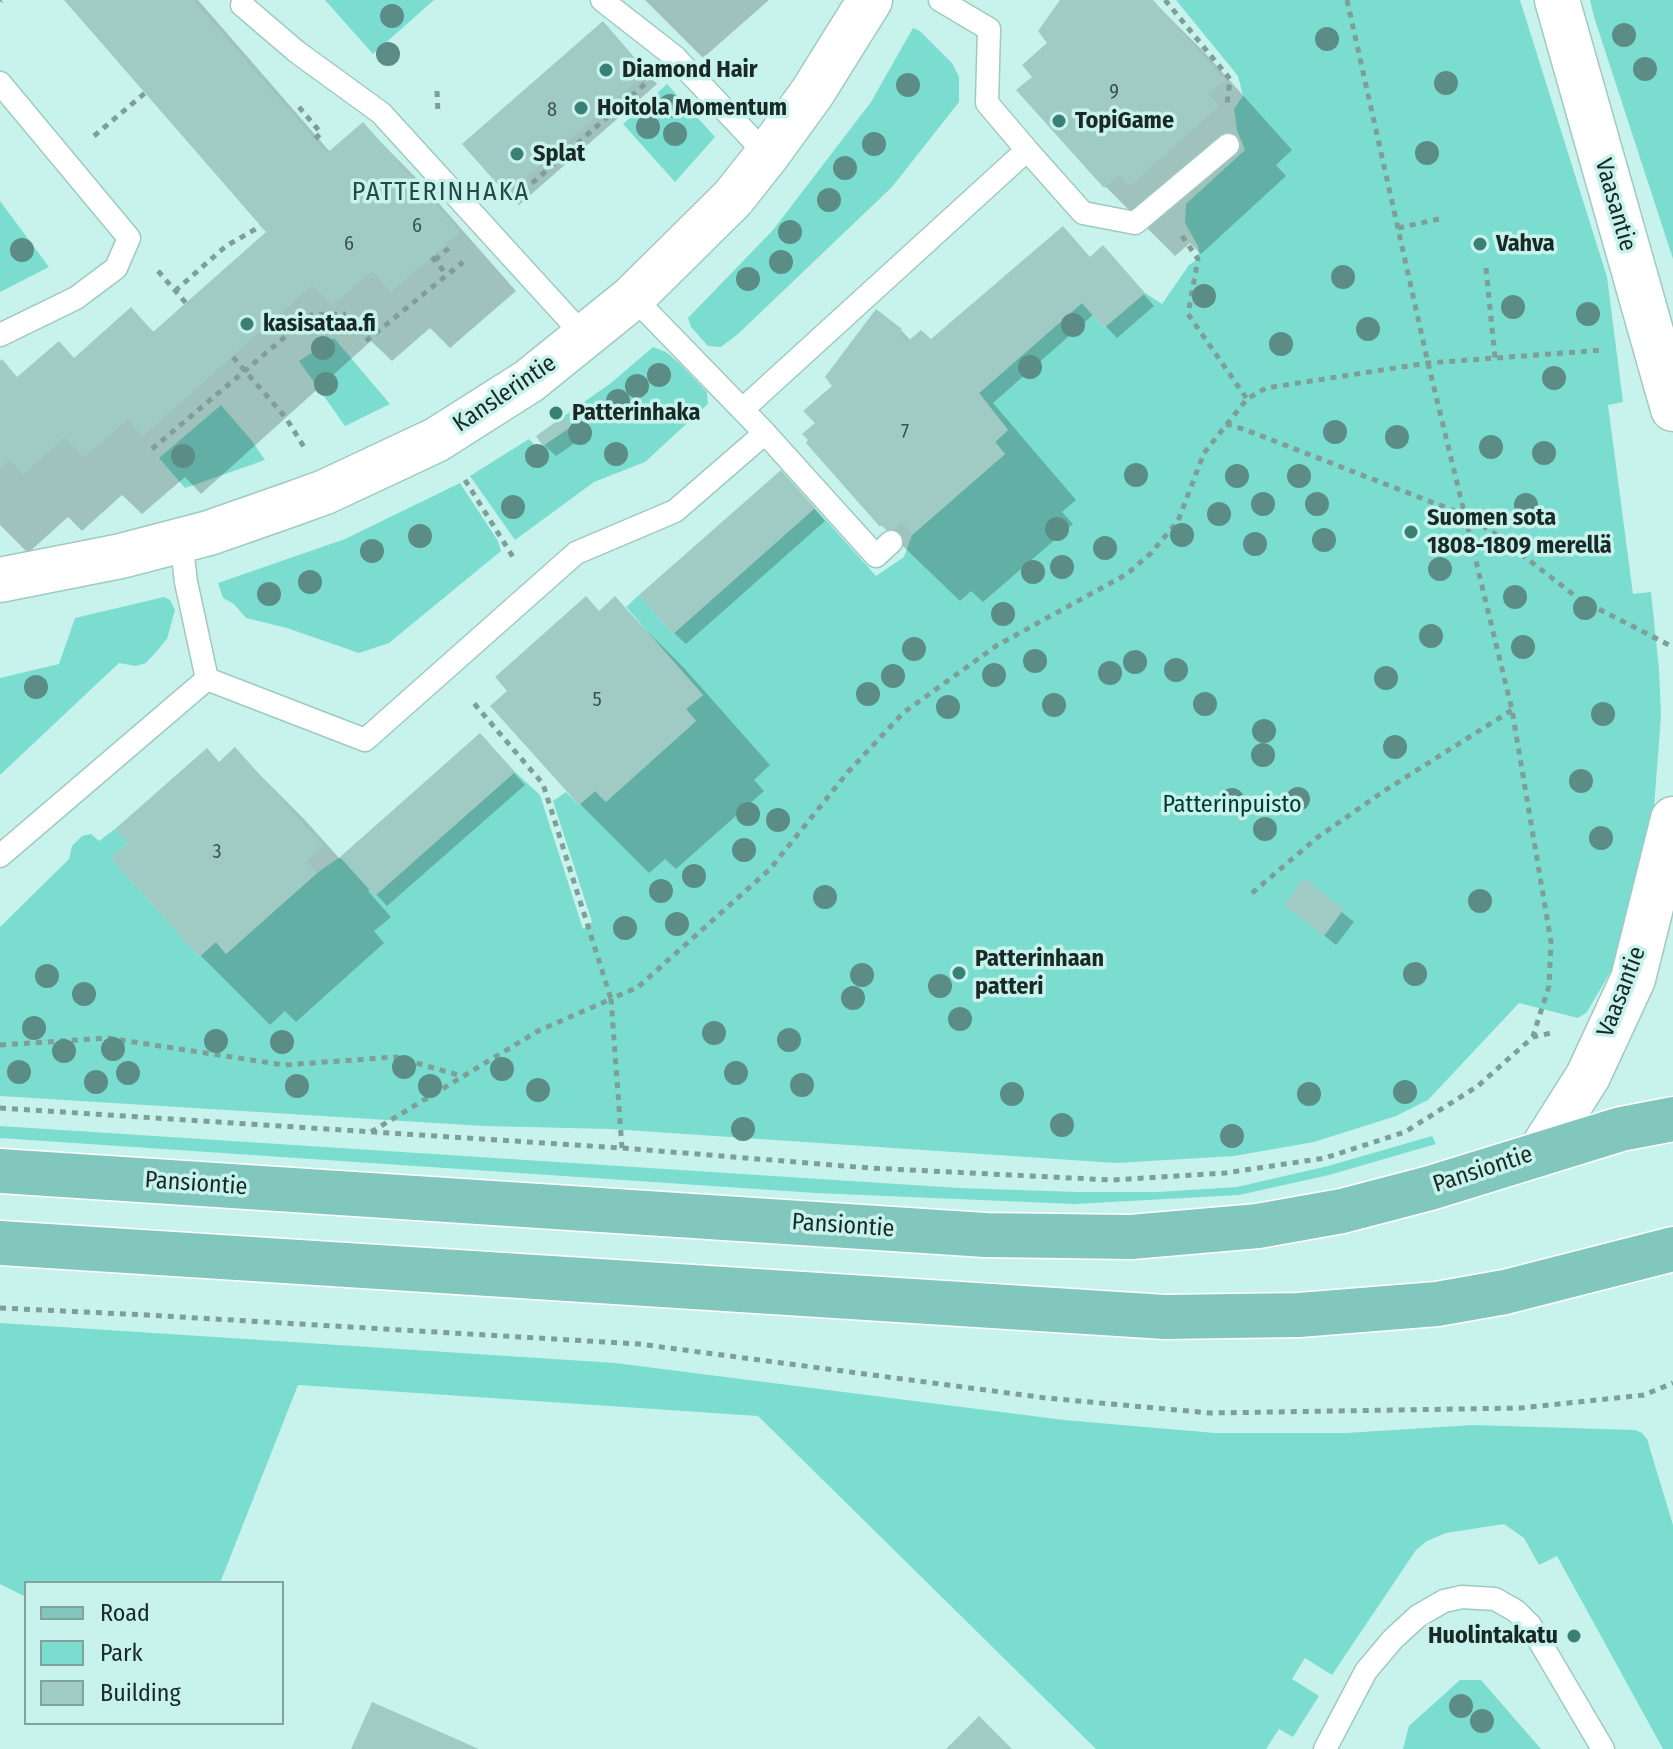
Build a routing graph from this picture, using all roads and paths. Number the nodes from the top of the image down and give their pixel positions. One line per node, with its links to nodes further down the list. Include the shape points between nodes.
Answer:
1 (602, 0): 8 (lane)
2 (870, 0): 15 (street, Kanslerintie)
3 (940, 0): 14 (lane, via 989,29 987,103)
4 (1165, 0): 13 (path, via 1230,79 1227,104 1233,137)
5 (1347, 0): 21 (path)
6 (1557, 0): 39 (street, Vaasantie)
7 (242, 5): 22 (lane, via 381,113)
8 (675, 57): 15 (lane); 17 (path)
9 (0, 83): 16 (lane)
10 (145, 93): 16 (path)
11 (293, 101): 12 (path, via 321,133)
12 (315, 139)
13 (1228, 145): 18 (lane)
14 (1027, 150): 18 (lane, via 1083,213 1135,223); 38 (lane)
15 (767, 155): 27 (street, Kanslerintie, via 733,198)
16 (65, 160): 29 (lane, via 129,238 116,268 76,298)
17 (515, 197)
18 (1157, 203): 37 (path, via 1198,259 1188,314)
19 (1439, 219): 21 (path)
20 (261, 226): 26 (path, via 226,246)
21 (1398, 228): 35 (path)
22 (495, 236): 25 (path); 30 (lane)
23 (432, 257): 25 (path)
24 (1486, 268): 34 (path)
25 (447, 275): 31 (path)
26 (175, 291)
27 (633, 297): 30 (street, Kanslerintie); 38 (lane)
28 (346, 314): 36 (path, via 311,315)
29 (0, 335)
30 (585, 337): 46 (street, Kanslerintie, via 529,381 436,440 325,492)
31 (366, 341)
32 (1617, 349): 34 (path)
33 (233, 357): 36 (path)
34 (1495, 358): 35 (path)
35 (1428, 363): 37 (path, via 1266,388); 45 (path)
36 (246, 370): 42 (path); 43 (path)
37 (1247, 399): 40 (path)
38 (743, 409): 41 (lane)
39 (1673, 409)
40 (1226, 424): 45 (path); 57 (path, via 1204,453 1178,521 1151,553 1127,574 996,646 903,713 770,869 638,987)
41 (765, 433): 47 (lane, via 876,556); 49 (lane, via 675,511 576,553)
42 (152, 449)
43 (308, 454)
44 (460, 473): 49 (path)
45 (1465, 515): 50 (path, via 1579,599); 53 (path)
46 (181, 540): 48 (street, Kanslerintie); 52 (lane)
47 (891, 542)
48 (0, 580)
49 (533, 589): 51 (lane)
50 (1673, 647)
51 (445, 671): 52 (lane, via 365,740); 57 (path, via 543,784)
52 (207, 679): 55 (lane)
53 (1512, 710): 56 (path, via 1340,822); 63 (path, via 1551,942 1549,986 1533,1037 1478,1086 1405,1132 1325,1158 1225,1173 1112,1180)
54 (1673, 819): 64 (street, Vaasantie, via 1633,979 1588,1076)
55 (0, 856)
56 (1252, 893)
57 (611, 999): 59 (path, via 538,1031); 63 (path)
58 (0, 1045): 59 (path, via 108,1038 284,1065 395,1057)
59 (463, 1077): 62 (path)
60 (0, 1108): 62 (path)
61 (1673, 1119): 64 (main road, Pansiontie)
62 (370, 1132): 63 (path)
63 (622, 1148)
64 (1540, 1152): 65 (main road, Pansiontie, via 1342,1211 1258,1226 1131,1237 985,1235)
65 (0, 1171)
66 (0, 1243): 67 (main road, via 1165,1317 1299,1315 1437,1304)
67 (1673, 1249)
68 (0, 1308): 69 (path, via 639,1344 1046,1398 1210,1413 1521,1408 1644,1395)
69 (1673, 1383)
70 (1325, 1749): 71 (lane, via 1366,1671 1393,1639 1418,1616 1462,1597 1495,1599 1530,1625)
71 (1603, 1749)

